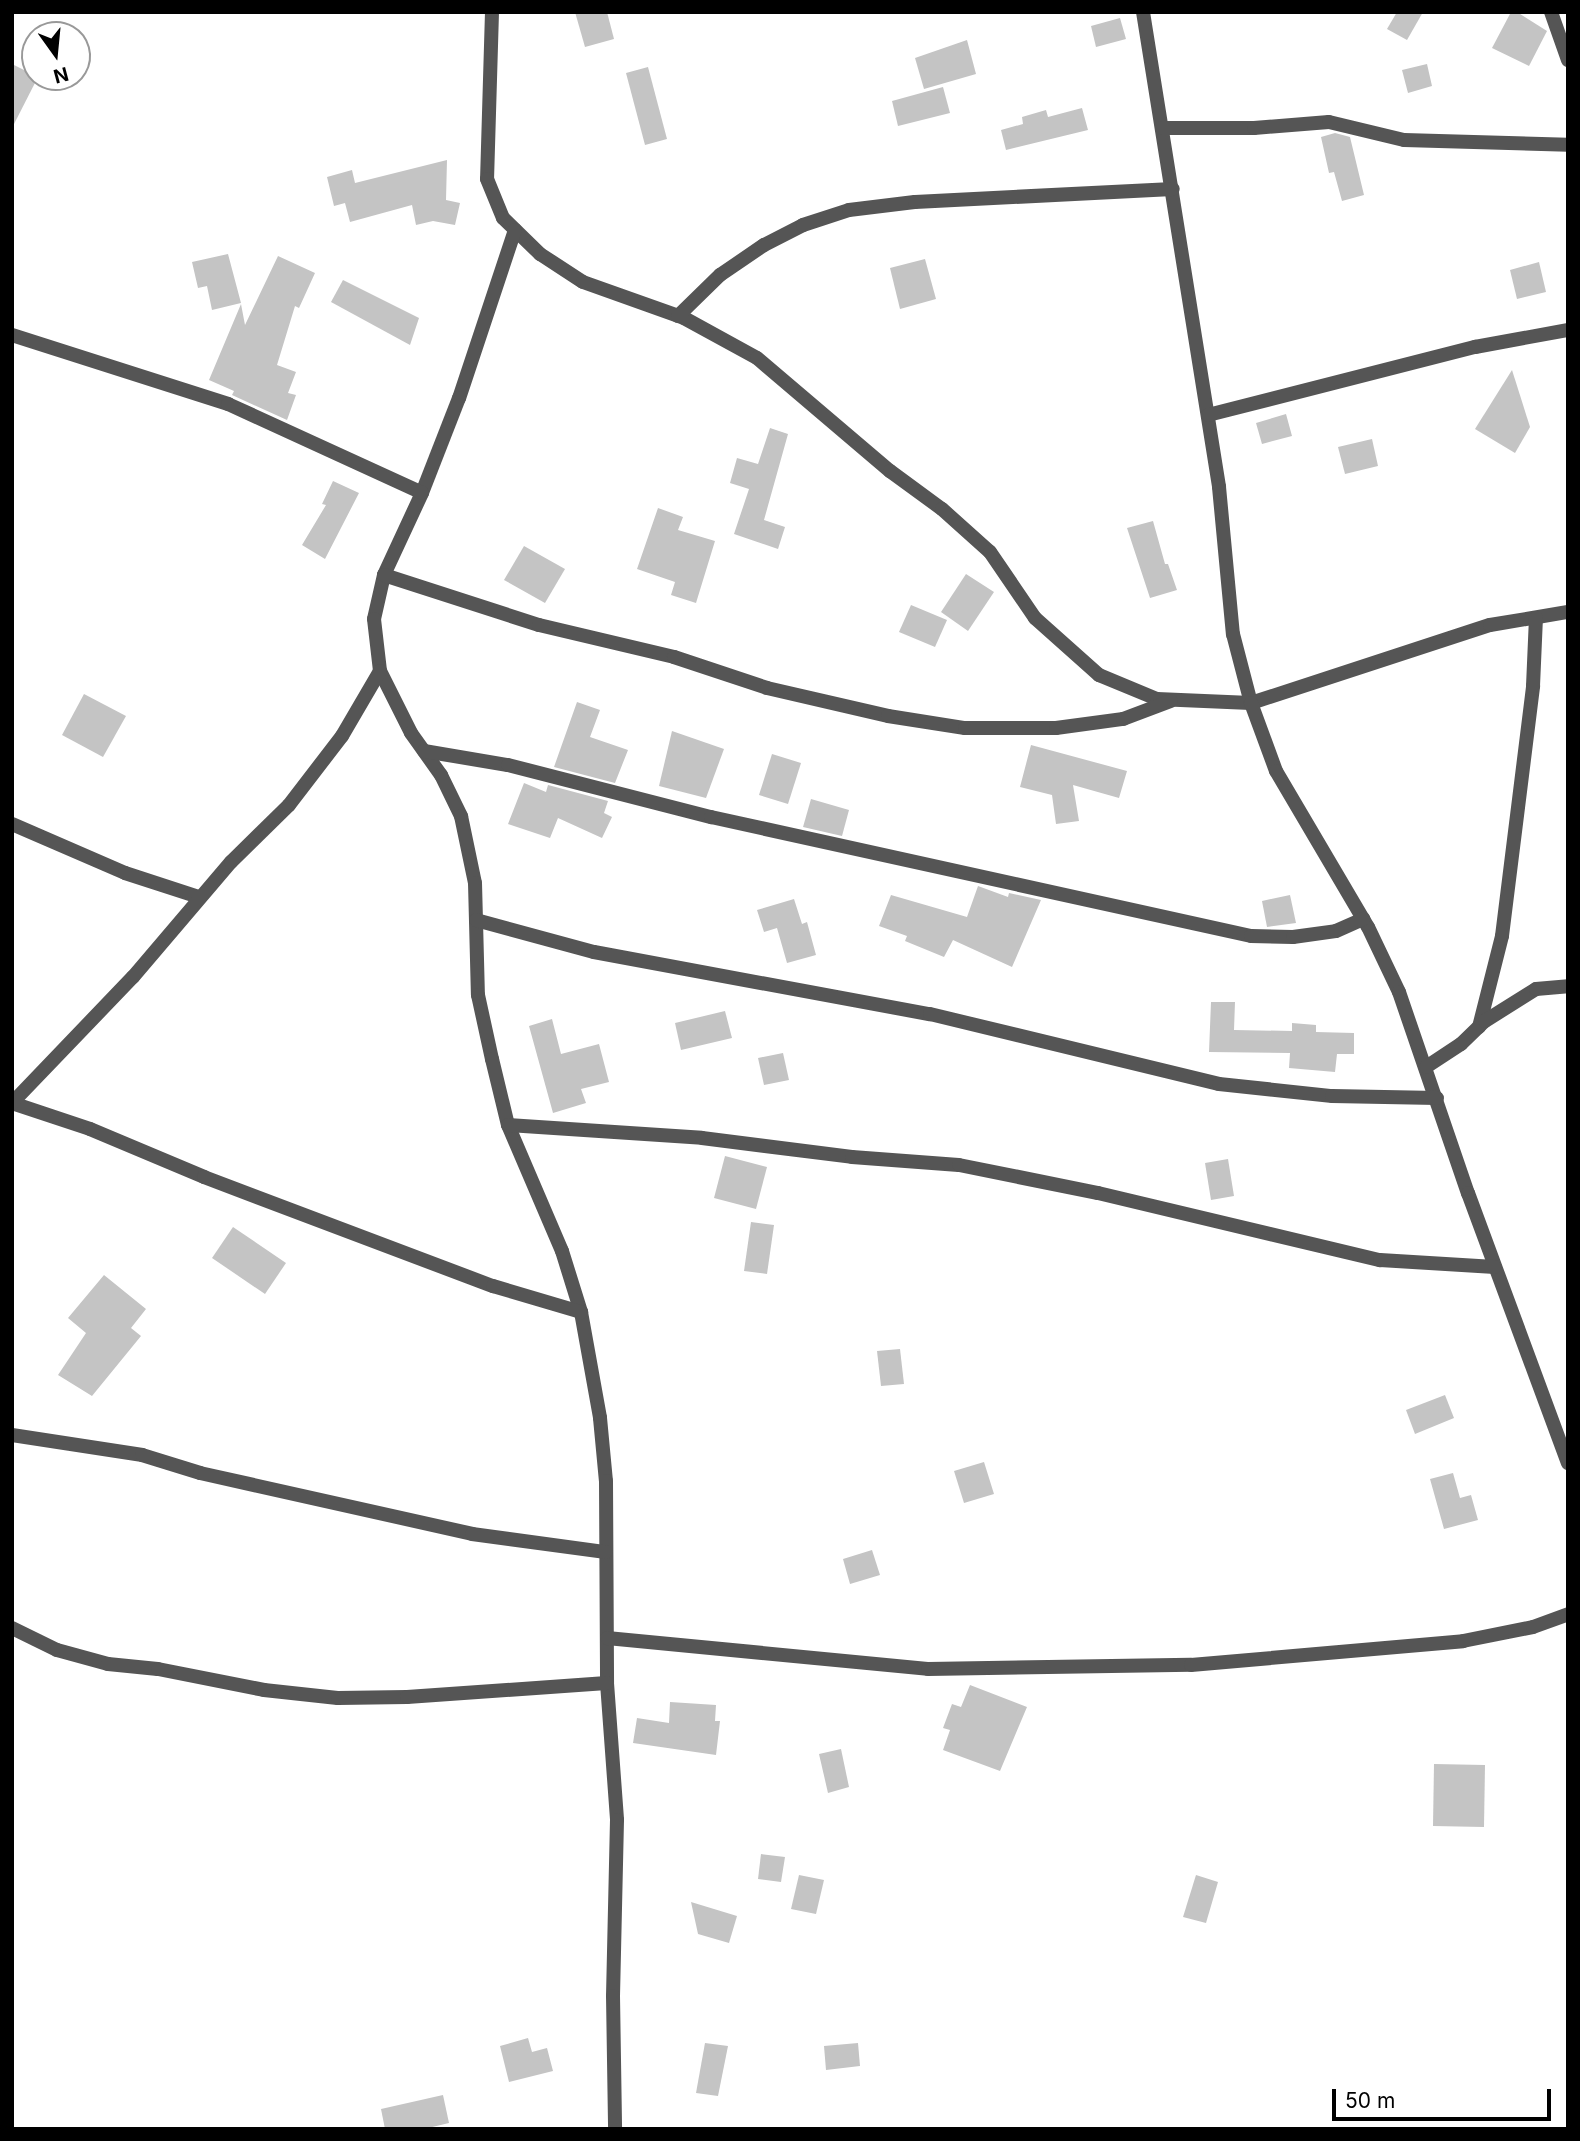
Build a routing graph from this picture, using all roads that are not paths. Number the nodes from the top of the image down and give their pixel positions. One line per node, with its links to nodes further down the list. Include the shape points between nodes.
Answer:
1 (492, 12): 8 (street, via 487,179 503,218)
2 (1143, 12): 5 (street)
3 (1551, 12): 4 (street)
4 (1568, 60)
5 (1162, 128): 6 (street, via 1329,122 1404,141); 7 (street)
6 (1568, 145)
7 (1173, 190): 9 (street, via 915,202 849,211 803,225 764,245 720,275); 12 (street)
8 (515, 230): 9 (street, via 540,254 583,282); 13 (street)
9 (678, 316): 18 (street, via 757,358 942,509 990,552 1035,618 1099,675 1157,699)
10 (1568, 330): 12 (street, via 1475,347)
11 (12, 335): 13 (street, via 228,404)
12 (1208, 415): 19 (street, via 1233,634)
13 (422, 493): 14 (street)
14 (384, 575): 17 (street, via 374,619); 18 (street, via 539,625 674,657 767,688 901,718 965,728 1056,727 1124,719)
15 (1568, 612): 16 (street)
16 (1536, 618): 19 (street, via 1490,625); 26 (street, via 1533,686 1502,936)
17 (380, 671): 20 (street); 22 (street, via 342,736 289,806)
18 (1176, 699): 19 (street)
19 (1251, 703): 23 (street, via 1276,771)
20 (424, 751): 23 (street, via 508,765 711,817 1251,936 1336,931); 24 (street, via 461,816 475,883)
21 (12, 824): 22 (street, via 125,873)
22 (199, 897): 29 (street, via 132,977)
23 (1363, 919): 27 (street, via 1399,992)
24 (476, 920): 28 (street, via 594,952 930,1014 1219,1084 1332,1096); 30 (street, via 478,995)
25 (1568, 986): 26 (street, via 1536,989)
26 (1479, 1027): 27 (street)
27 (1426, 1067): 28 (street)
28 (1437, 1098): 31 (street)
29 (12, 1103): 32 (street, via 493,1286)
30 (508, 1125): 31 (street, via 702,1138 959,1165 1380,1260); 32 (street, via 562,1251)
31 (1495, 1267): 34 (street)
32 (581, 1312): 35 (street, via 600,1418)
33 (12, 1435): 35 (street, via 142,1455 200,1473 472,1534)
34 (1568, 1463)
35 (606, 1552): 38 (street)
36 (1568, 1614): 38 (street, via 1533,1627 1463,1641 1191,1665 928,1669)
37 (12, 1629): 39 (street, via 57,1650 108,1664 338,1698)
38 (607, 1638): 39 (street)
39 (607, 1683): 40 (street, via 617,1820 612,1996)
40 (615, 2129)

